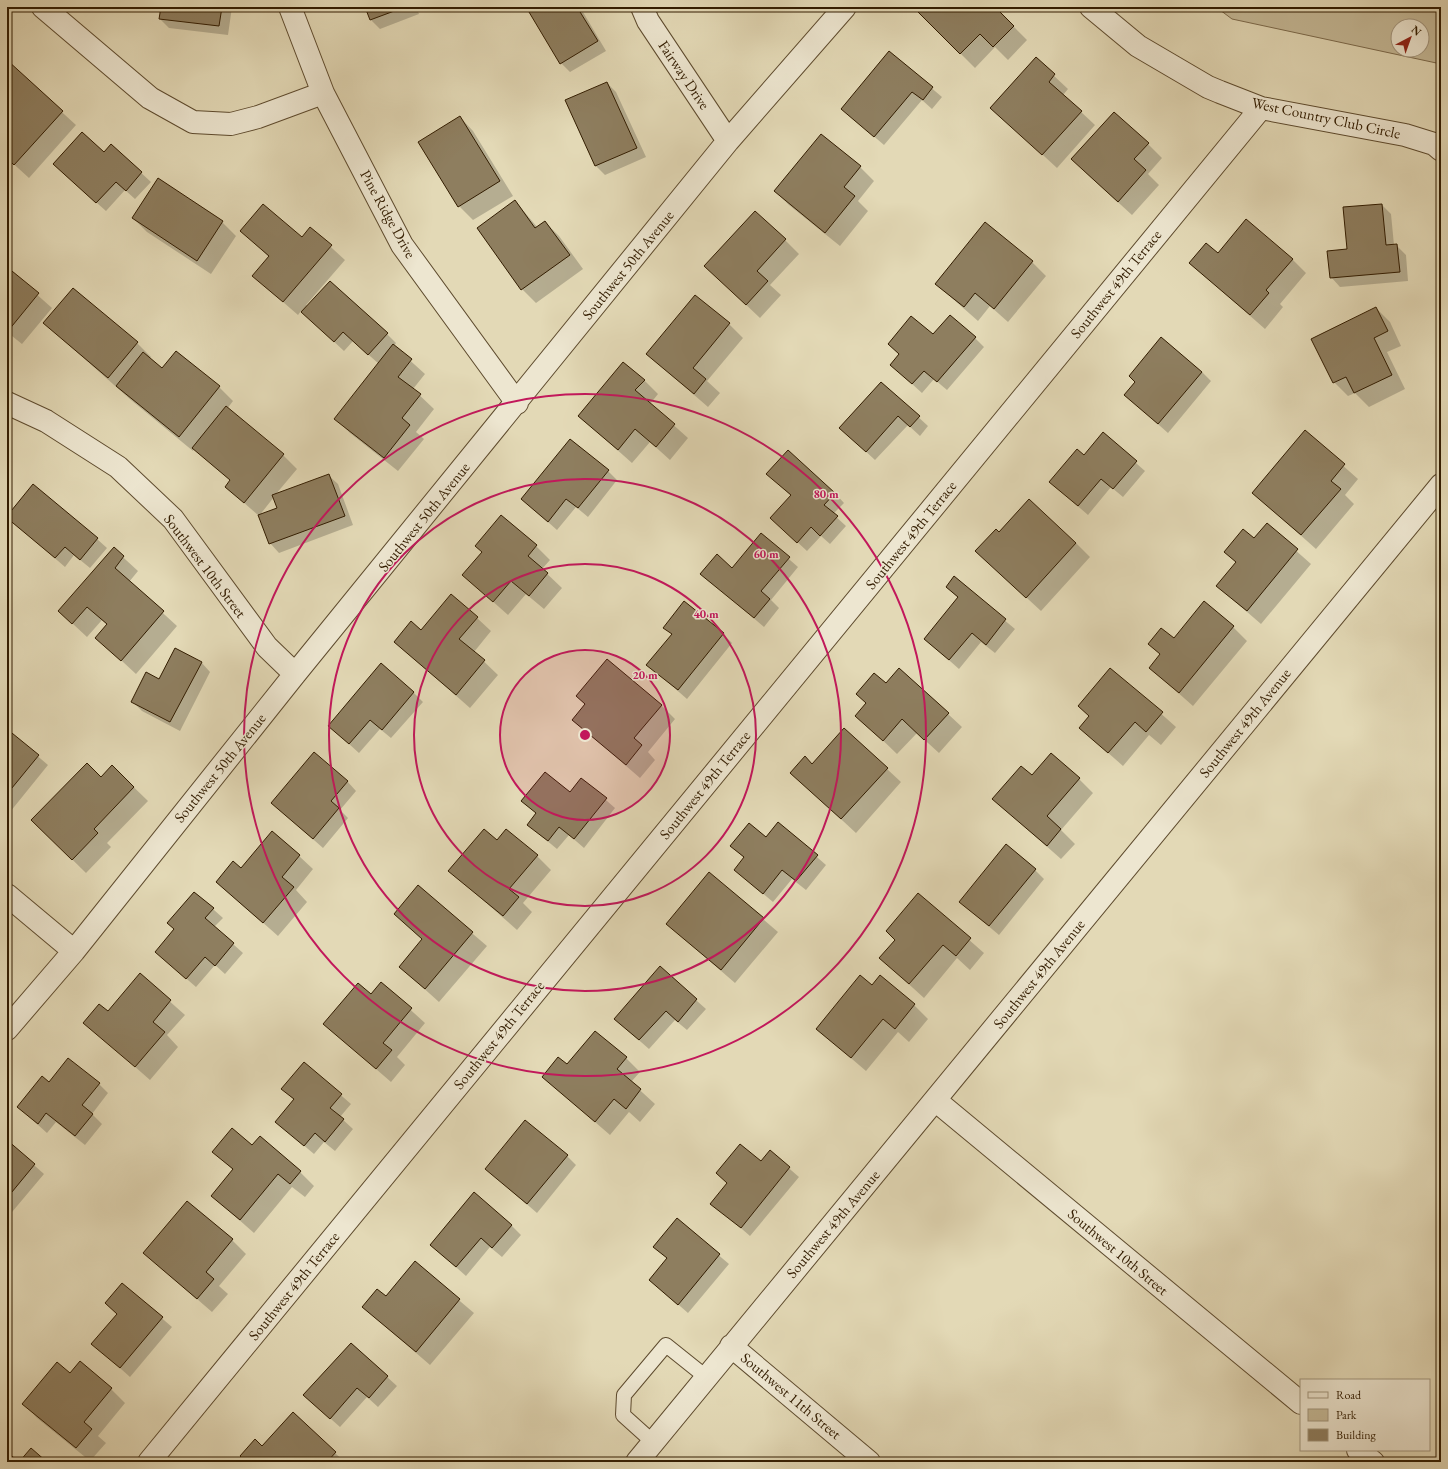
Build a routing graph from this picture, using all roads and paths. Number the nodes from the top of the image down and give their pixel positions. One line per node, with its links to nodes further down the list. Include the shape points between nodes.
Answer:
1 (43, 7): 6 (street, via 150,98 193,122 231,124)
2 (290, 7): 6 (street, Pine Ridge Drive)
3 (642, 7): 8 (street, Fairway Drive, via 648,21)
4 (845, 7): 8 (street, Southwest 50th Avenue)
5 (1091, 7): 7 (street, West Country Club Circle, via 1138,46 1208,87)
6 (323, 93): 11 (street, Pine Ridge Drive, via 402,245)
7 (1261, 108): 9 (street, West Country Club Circle, via 1405,135 1434,144); 23 (street, Southwest 49th Terrace)
8 (728, 141): 11 (street, Southwest 50th Avenue)
9 (1441, 150)
10 (7, 403): 13 (street, Southwest 10th Street, via 46,421 118,467 173,519 266,647)
11 (517, 403): 13 (street, Southwest 50th Avenue)
12 (1441, 485): 17 (street, Southwest 49th Avenue)
13 (295, 674): 15 (street, Southwest 50th Avenue)
14 (7, 895): 15 (street)
15 (74, 951): 16 (street, Southwest 50th Avenue)
16 (7, 1029)
17 (935, 1100): 18 (street, Southwest 49th Avenue); 20 (street, Southwest 10th Street)
18 (731, 1346): 19 (street, Southwest 49th Avenue); 25 (street, Southwest 11th Street)
19 (706, 1377): 21 (street, Southwest 49th Avenue); 21 (lane, via 666,1345 624,1395 624,1416)
20 (1300, 1402)
21 (653, 1442): 24 (street, Southwest 49th Avenue)
22 (1359, 1451): 26 (street)
23 (149, 1462)
24 (637, 1462)
25 (869, 1462)
26 (1373, 1462)

